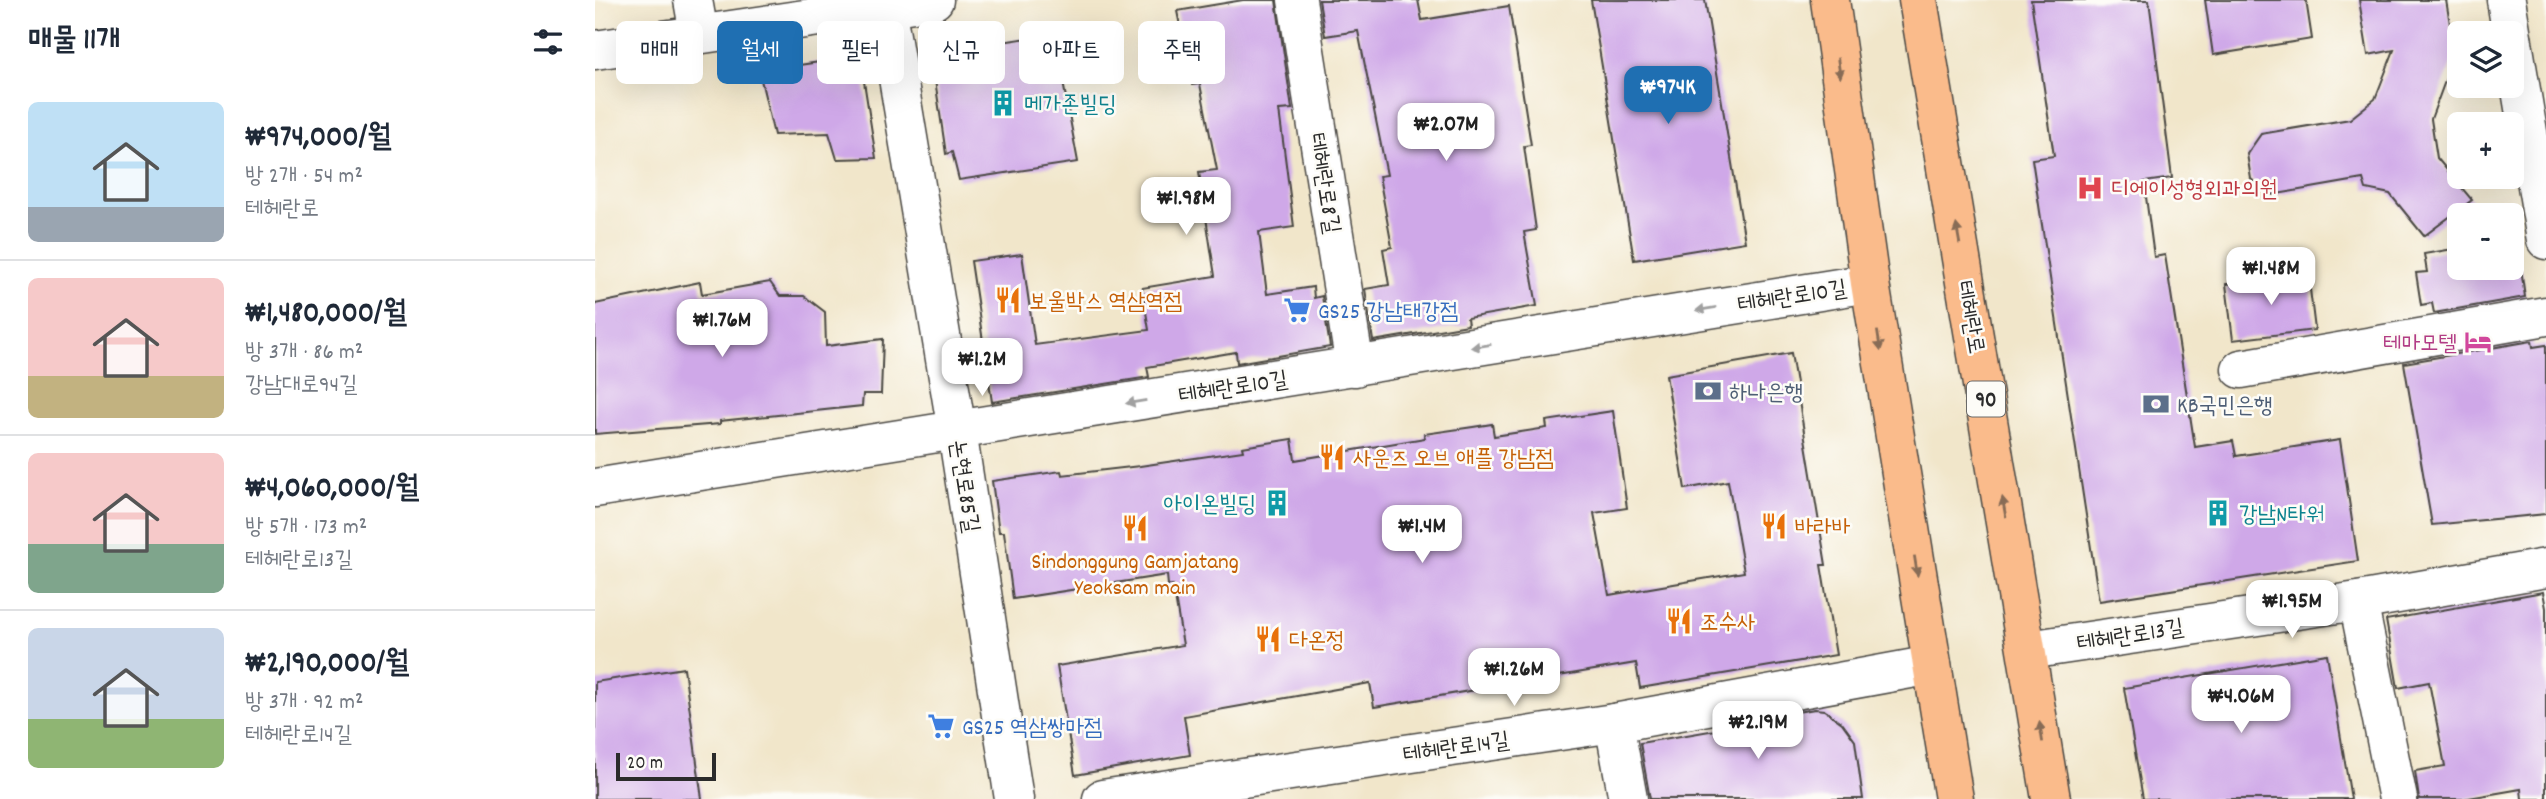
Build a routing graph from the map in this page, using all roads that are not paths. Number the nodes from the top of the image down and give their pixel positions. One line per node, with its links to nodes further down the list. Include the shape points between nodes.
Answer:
1 (934, 0): 6 (street)
2 (1297, 0): 13 (street, 테헤란로8길)
3 (1829, 0): 11 (main road, one-way to 11)
4 (1918, 0): 19 (main road, 테헤란로 / 90, one-way to 4)
5 (2506, 0): 9 (street)
6 (885, 4): 7 (street); 15 (street, 논현로85길)
7 (696, 17): 8 (street)
8 (595, 50)
9 (2539, 160): 10 (street)
10 (2546, 240)
11 (1870, 282): 13 (street, 테헤란로10길, one-way to 13); 20 (main road, one-way to 20)
12 (2546, 316): 14 (street)
13 (1356, 367): 15 (street, 테헤란로10길, one-way to 15)
14 (2241, 369)
15 (957, 431): 16 (street, 테헤란로10길); 22 (street, 논현로85길)
16 (595, 488)
17 (2546, 568): 18 (street, 테헤란로13길)
18 (2358, 601): 19 (street, 테헤란로13길); 27 (street)
19 (2028, 650): 26 (main road, 테헤란로 / 90, one-way to 19)
20 (1932, 665): 21 (street, 테헤란로14길); 25 (main road)
21 (1614, 723): 23 (street, 테헤란로14길); 24 (street)
22 (1014, 799)
23 (1102, 799)
24 (1628, 799)
25 (1954, 799)
26 (2051, 799)
27 (2398, 799)

